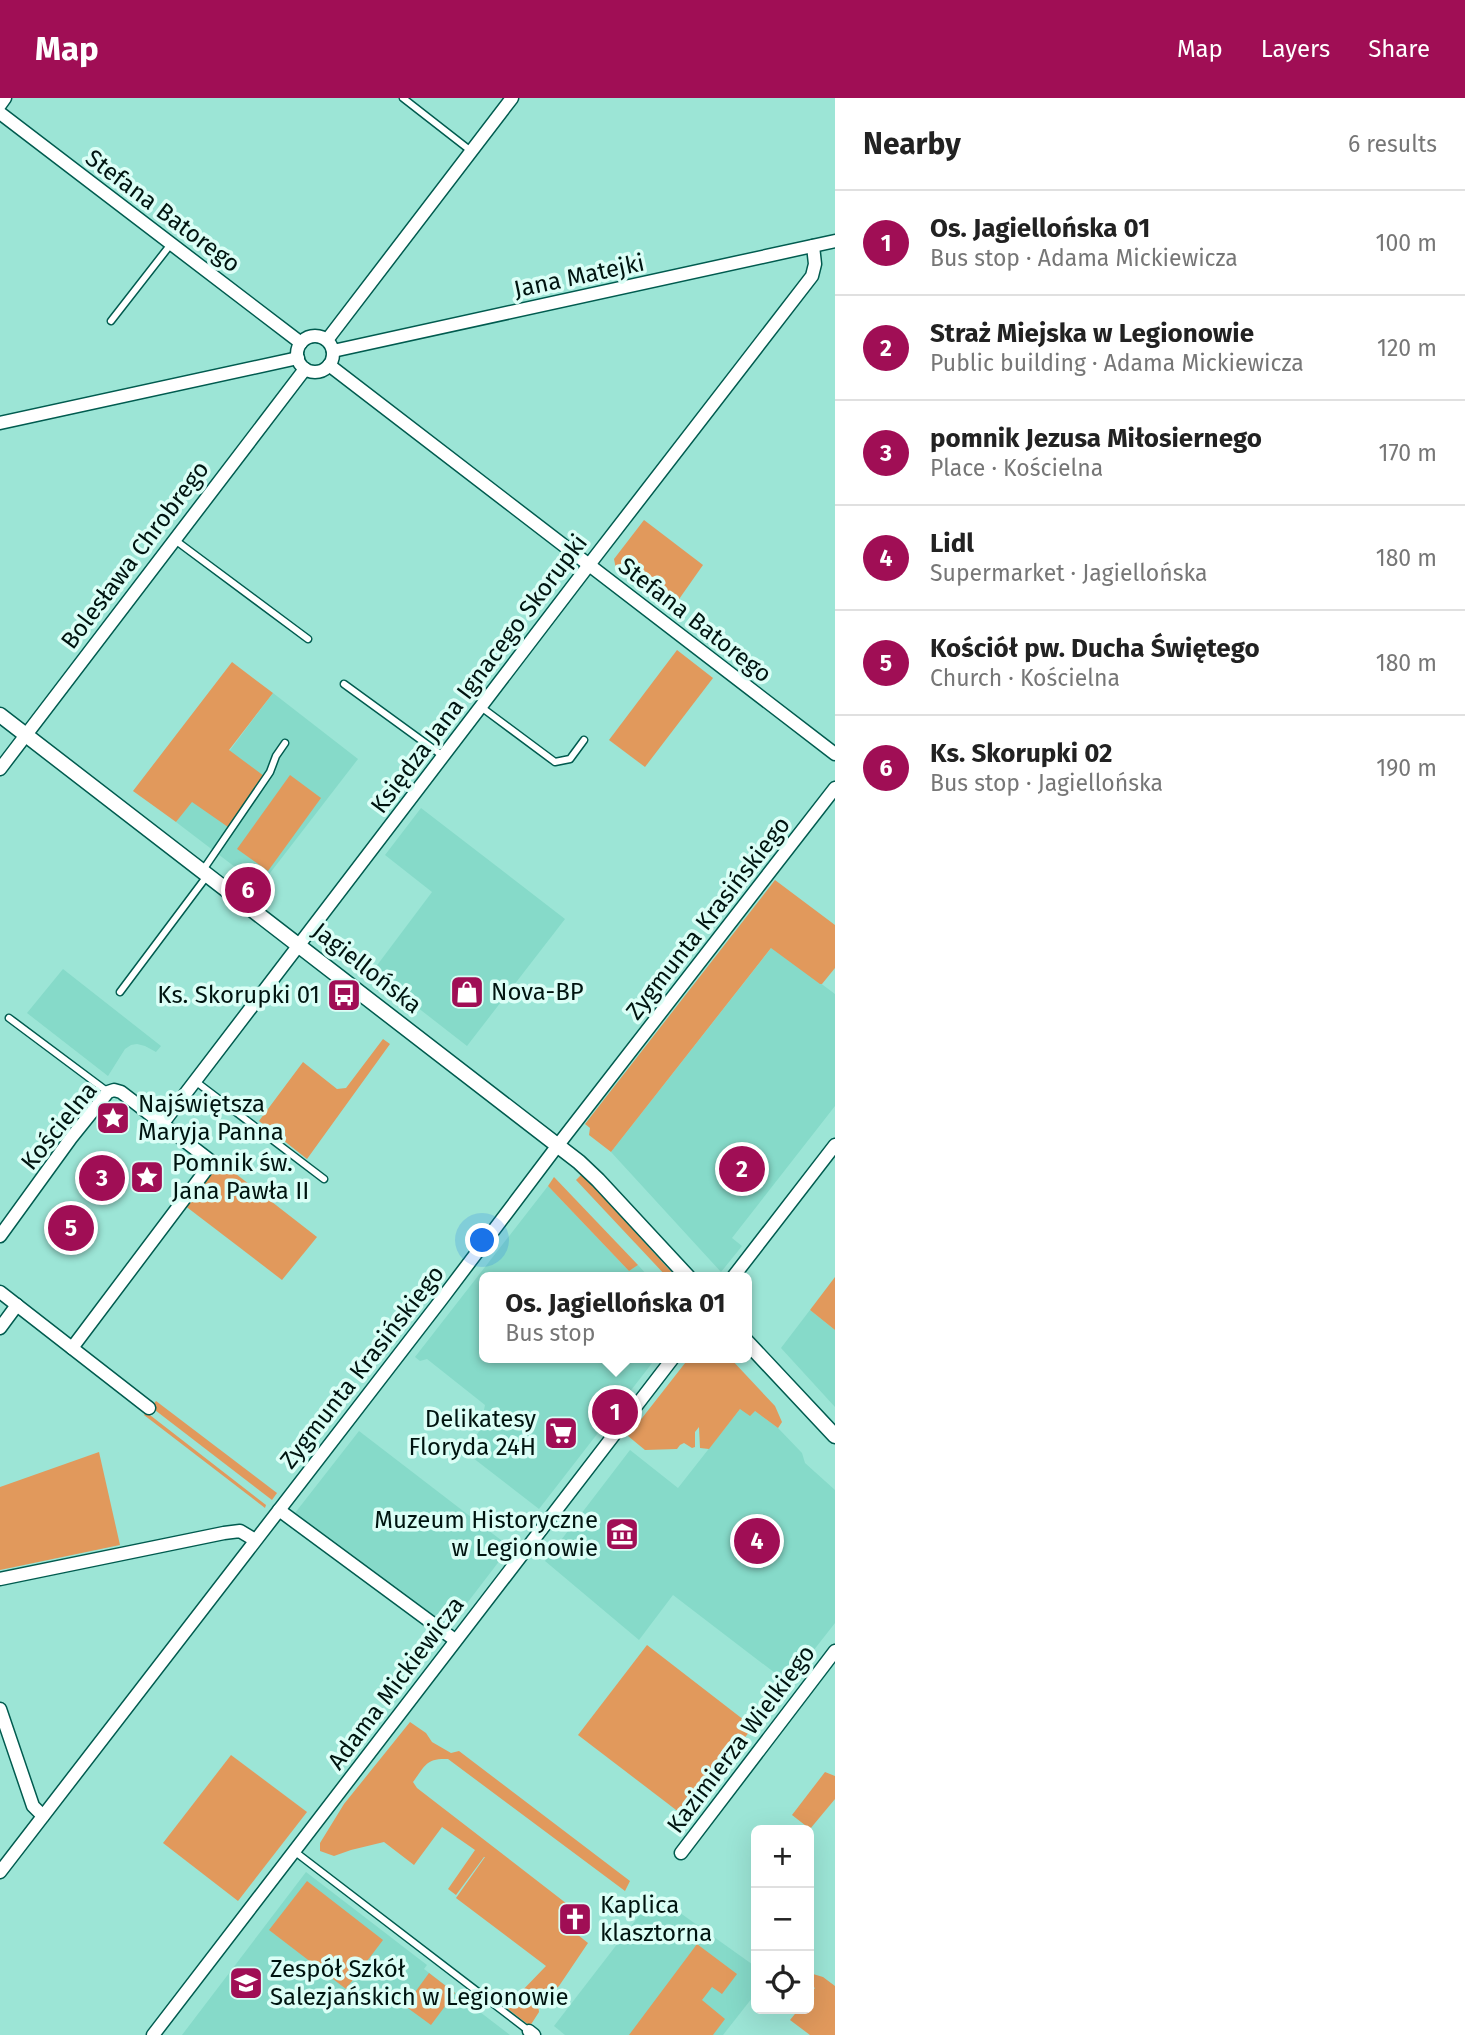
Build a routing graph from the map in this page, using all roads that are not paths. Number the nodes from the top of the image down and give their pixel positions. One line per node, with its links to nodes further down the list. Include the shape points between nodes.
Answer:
1 (5, 98): 4 (street)
2 (403, 98): 6 (lane)
3 (512, 98): 6 (street)
4 (0, 105)
5 (0, 113): 8 (street, Stefana Batorego)
6 (471, 151): 12 (street)
7 (835, 241): 9 (street, Jana Matejki)
8 (171, 244): 10 (lane); 11 (street, Stefana Batorego)
9 (813, 246): 12 (street, Jana Matejki); 17 (street, Księdza Jana Ignacego Skorupki, via 816,264 812,276)
10 (111, 321)
11 (301, 343): 12 (street, via 316,336); 13 (street, via 297,353)
12 (330, 346): 14 (street)
13 (302, 363): 14 (street, via 310,371); 15 (street); 16 (street, Bolesława Chrobrego)
14 (330, 365): 17 (street, Stefana Batorego)
15 (0, 423)
16 (174, 540): 18 (lane); 22 (street, Bolesława Chrobrego)
17 (589, 564): 20 (street, Księdza Jana Ignacego Skorupki); 25 (street, Stefana Batorego)
18 (308, 639)
19 (344, 684): 26 (lane)
20 (481, 706): 23 (lane, via 555,762 570,759); 26 (street, Księdza Jana Ignacego Skorupki)
21 (0, 715): 22 (street, Jagiellońska)
22 (26, 735): 27 (street, Bolesława Chrobrego); 29 (street, Jagiellońska)
23 (584, 740)
24 (285, 743): 29 (lane)
25 (835, 754)
26 (443, 755): 30 (street, Księdza Jana Ignacego Skorupki)
27 (0, 769)
28 (835, 788): 36 (street, Zygmunta Krasińskiego)
29 (205, 873): 30 (street, Jagiellońska); 31 (lane)
30 (298, 944): 33 (street, Księdza Jana Ignacego Skorupki); 36 (street, Jagiellońska)
31 (120, 992)
32 (9, 1018): 34 (lane)
33 (195, 1081): 35 (street, Księdza Jana Ignacego Skorupki); 38 (lane)
34 (108, 1092): 35 (street, Kościelna, via 121,1092); 39 (street, Kościelna)
35 (163, 1124): 46 (street, Kościelna, via 212,1162)
36 (558, 1145): 40 (street, Jagiellońska, via 598,1180); 50 (street, Zygmunta Krasińskiego)
37 (835, 1145): 41 (street)
38 (324, 1179)
39 (0, 1236)
40 (683, 1272)
41 (737, 1272)
42 (0, 1292): 43 (street)
43 (17, 1305): 44 (street); 46 (street)
44 (0, 1328)
45 (752, 1346): 49 (street)
46 (72, 1348): 48 (street)
47 (669, 1363): 53 (street, Adama Mickiewicza)
48 (149, 1408)
49 (835, 1436)
50 (279, 1510): 51 (street, Zygmunta Krasińskiego); 53 (street)
51 (255, 1540): 52 (street, via 240,1531 223,1533); 56 (street, Zygmunta Krasińskiego)
52 (0, 1579)
53 (455, 1640): 57 (street, Adama Mickiewicza)
54 (835, 1651): 58 (street, Kazimierza Wielkiego)
55 (0, 1709): 56 (street, via 33,1806)
56 (43, 1816): 59 (street, Zygmunta Krasińskiego)
57 (294, 1851): 60 (lane); 61 (street, Adama Mickiewicza)
58 (681, 1853)
59 (0, 1872)
60 (531, 2033)
61 (153, 2035)

